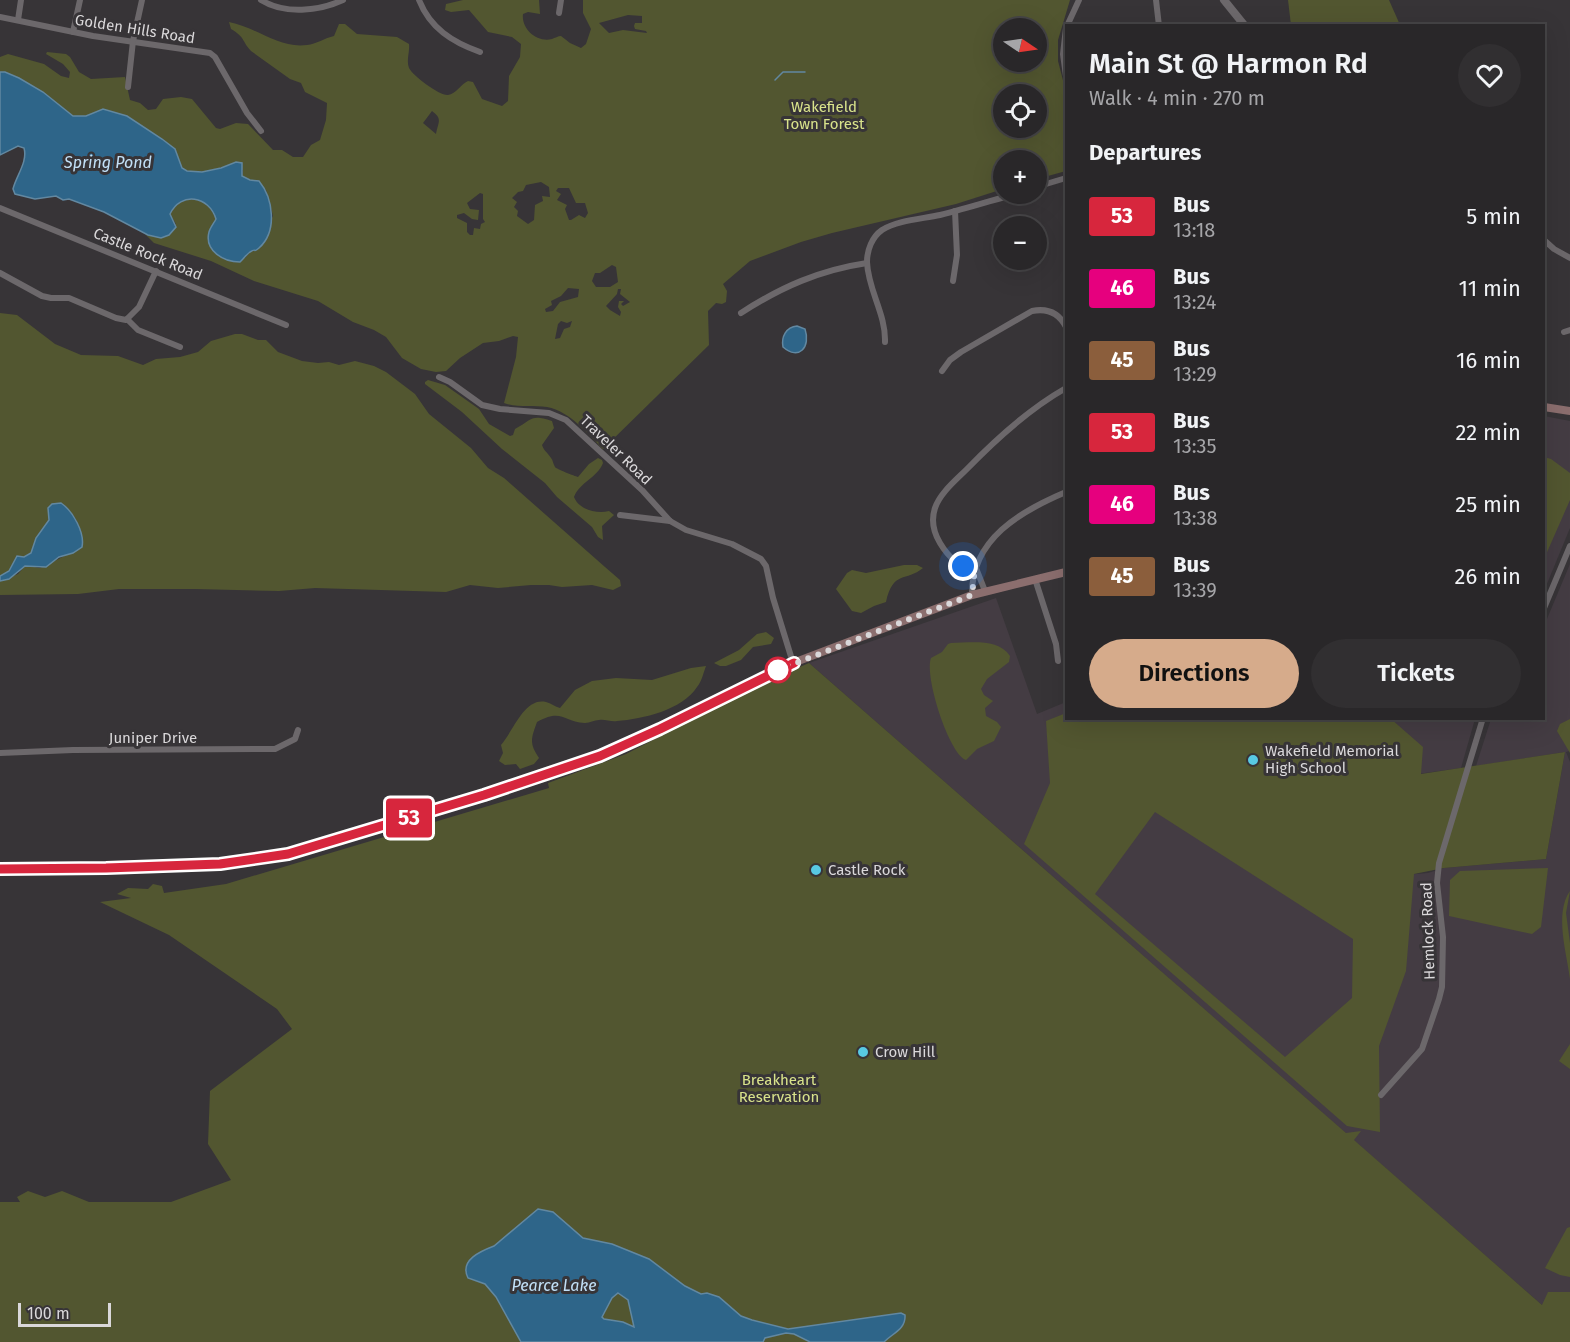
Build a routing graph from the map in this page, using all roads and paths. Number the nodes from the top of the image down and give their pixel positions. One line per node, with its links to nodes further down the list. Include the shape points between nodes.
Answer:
1 (21, 0): 13 (street)
2 (80, 0): 17 (street)
3 (142, 0): 19 (street)
4 (261, 0): 5 (street, via 296,9 320,8)
5 (343, 0)
6 (419, 0): 20 (street, via 444,35)
7 (561, 0): 11 (street)
8 (1078, 0): 14 (street)
9 (1156, 0): 15 (street)
10 (1224, 0): 16 (street)
11 (559, 13)
12 (0, 17): 13 (street, Golden Hills Road)
13 (18, 20): 17 (street, Golden Hills Road)
14 (1068, 24)
15 (1159, 24)
16 (1243, 24)
17 (73, 32): 19 (street, Golden Hills Road)
18 (1065, 40): 21 (street)
19 (133, 41): 22 (street); 23 (street, Golden Hills Road, via 211,53)
20 (480, 52)
21 (1065, 69)
22 (128, 87)
23 (261, 131)
24 (1065, 178): 25 (street)
25 (1047, 184)
26 (993, 200): 28 (street)
27 (0, 208): 32 (street, Castle Rock Road)
28 (955, 211): 31 (street, via 882,230 870,246); 34 (street, via 957,255)
29 (1545, 241): 30 (street)
30 (1570, 258)
31 (867, 263): 35 (street, via 811,276); 39 (street, via 885,328)
32 (156, 271): 36 (street, via 139,307); 37 (street, Castle Rock Road)
33 (0, 273): 36 (street, via 42,296 69,298)
34 (953, 281)
35 (741, 313)
36 (127, 319): 40 (street, via 138,330)
37 (286, 325)
38 (1065, 325): 41 (street, via 1054,313 1032,311 961,352)
39 (885, 342)
40 (180, 346)
41 (942, 370)
42 (439, 377): 48 (street, Traveler Road, via 482,405 549,413 566,420)
43 (1065, 389): 50 (street, via 1003,434 959,476 938,503 933,525 940,543 958,564)
44 (1545, 407): 45 (main road)
45 (1570, 411)
46 (1065, 492): 50 (street, via 1031,508 1003,528 985,547)
47 (620, 515): 48 (street)
48 (670, 521): 57 (street, via 763,560)
49 (1570, 546): 55 (street)
50 (975, 568): 53 (street); 54 (street)
51 (1065, 572): 52 (main road)
52 (1035, 579): 53 (main road); 56 (street)
53 (985, 591): 54 (main road)
54 (972, 595): 57 (main road)
55 (1545, 606)
56 (1059, 661)
57 (794, 663): 61 (main road, via 600,756 288,854 220,864)
58 (1482, 720): 62 (street, Hemlock Road, via 1439,863 1437,883 1443,937 1439,999 1422,1049)
59 (298, 730): 60 (street, Juniper Drive, via 295,739 275,749)
60 (0, 753)
61 (0, 869)
62 (1381, 1095)

